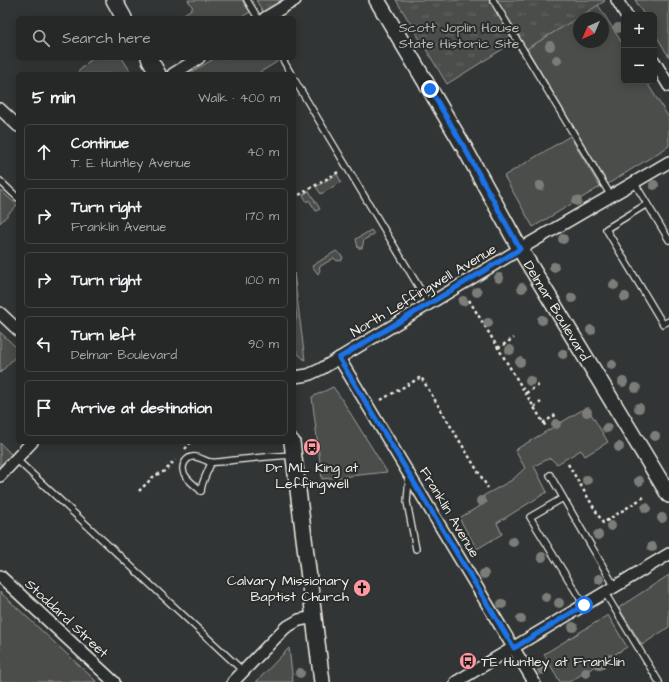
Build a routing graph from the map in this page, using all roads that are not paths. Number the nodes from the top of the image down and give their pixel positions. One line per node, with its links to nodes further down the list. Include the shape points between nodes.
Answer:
1 (114, 0): 8 (street)
2 (247, 0): 9 (lane)
3 (295, 0): 10 (street)
4 (376, 0): 29 (street, Delmar Boulevard, via 464,147)
5 (493, 0): 26 (lane)
6 (617, 0): 7 (street)
7 (624, 12)
8 (123, 16)
9 (257, 16)
10 (268, 16)
11 (150, 60): 15 (street)
12 (196, 60): 16 (street)
13 (283, 60): 17 (lane)
14 (657, 66): 19 (street)
15 (157, 72)
16 (176, 72)
17 (290, 72)
18 (296, 82): 30 (lane)
19 (669, 86)
20 (0, 109): 21 (street)
21 (16, 124)
22 (669, 162): 24 (street, North Leffingwell Avenue)
23 (0, 181): 25 (lane)
24 (634, 182): 26 (street, North Leffingwell Avenue); 27 (lane)
25 (16, 196)
26 (611, 196): 29 (street, North Leffingwell Avenue)
27 (647, 204): 28 (lane); 32 (lane, via 606,229 664,324)
28 (669, 240)
29 (520, 249): 30 (street, North Leffingwell Avenue); 43 (street, Delmar Boulevard)
30 (429, 304): 34 (street, North Leffingwell Avenue)
31 (0, 313): 33 (street)
32 (669, 321)
33 (16, 328)
34 (339, 358): 35 (street, North Leffingwell Avenue, via 315,372); 40 (street, Franklin Avenue)
35 (296, 377)
36 (30, 444): 38 (street)
37 (293, 448): 39 (lane); 51 (street)
38 (16, 459): 42 (street); 53 (lane)
39 (211, 462): 39 (lane, via 198,456 185,462 185,475 202,491 202,480)
40 (410, 475): 45 (lane, via 407,502); 52 (street, Franklin Avenue)
41 (550, 475): 44 (lane)
42 (0, 476)
43 (669, 495)
44 (563, 498): 48 (lane); 50 (lane, via 530,517)
45 (416, 549)
46 (669, 554): 48 (street)
47 (0, 576): 54 (street, Stoddard Street)
48 (615, 587): 49 (street)
49 (605, 593): 50 (street); 59 (lane)
50 (584, 605): 52 (street)
51 (314, 617): 53 (street, via 299,620 284,628); 56 (street)
52 (514, 648): 57 (street); 58 (street, Franklin Avenue)
53 (243, 671): 55 (street)
54 (114, 682)
55 (233, 682)
56 (322, 682)
57 (456, 682)
58 (534, 682)
59 (659, 682)

